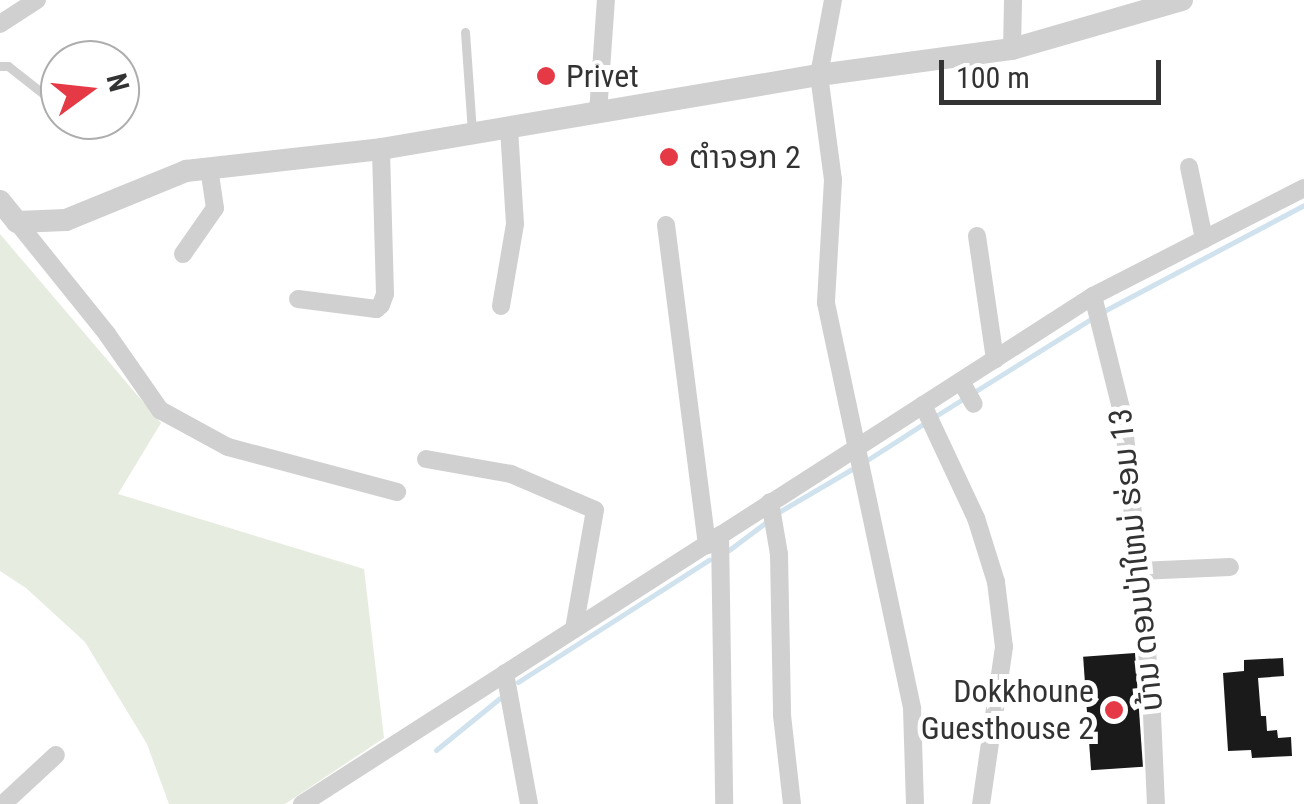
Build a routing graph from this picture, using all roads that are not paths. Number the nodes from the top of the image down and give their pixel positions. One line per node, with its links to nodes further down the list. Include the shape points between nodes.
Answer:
1 (37, 0): 7 (street)
2 (606, 0): 13 (street)
3 (833, 0): 11 (street)
4 (1013, 0): 9 (street)
5 (1182, 0): 6 (street)
6 (1119, 10): 9 (street)
7 (0, 24)
8 (465, 32): 15 (lane)
9 (1012, 49): 11 (street)
10 (0, 66): 12 (lane)
11 (819, 75): 13 (street); 31 (street, via 832,180 826,303)
12 (40, 91)
13 (598, 113): 14 (street)
14 (508, 128): 15 (street); 27 (street, via 515,224)
15 (472, 134): 16 (street)
16 (382, 149): 18 (street); 26 (street, via 381,305)
17 (1189, 167): 24 (street)
18 (209, 168): 21 (street, via 186,170 66,220); 25 (street, via 215,208)
19 (1304, 188): 24 (street)
20 (0, 201): 21 (street)
21 (17, 222): 33 (street, via 160,410 228,447)
22 (666, 226): 35 (street)
23 (977, 236): 29 (street)
24 (1204, 239): 28 (street)
25 (183, 254)
26 (298, 298)
27 (501, 306)
28 (1097, 307): 29 (street); 37 (street, ບ້ານ ດອນປ່າໃຫມ່ ຮ່ອມ 13, via 1118,382)
29 (995, 360): 30 (street, via 968,394)
30 (928, 413): 31 (street); 47 (street, via 976,518 996,582 1004,647)
31 (855, 446): 34 (street); 46 (street, via 912,710)
32 (426, 460): 38 (street, via 510,474 594,510)
33 (396, 492)
34 (772, 514): 35 (street); 45 (street)
35 (714, 540): 38 (street); 44 (street)
36 (1230, 566): 37 (street)
37 (1139, 571): 48 (street, ບ້ານ ດອນປ່າໃຫມ່ ຮ່ອມ 13)
38 (574, 629): 39 (street)
39 (505, 673): 42 (street); 43 (street)
40 (56, 755): 41 (street)
41 (2, 804)
42 (302, 804)
43 (529, 804)
44 (724, 804)
45 (792, 804)
46 (916, 804)
47 (981, 804)
48 (1156, 804)

